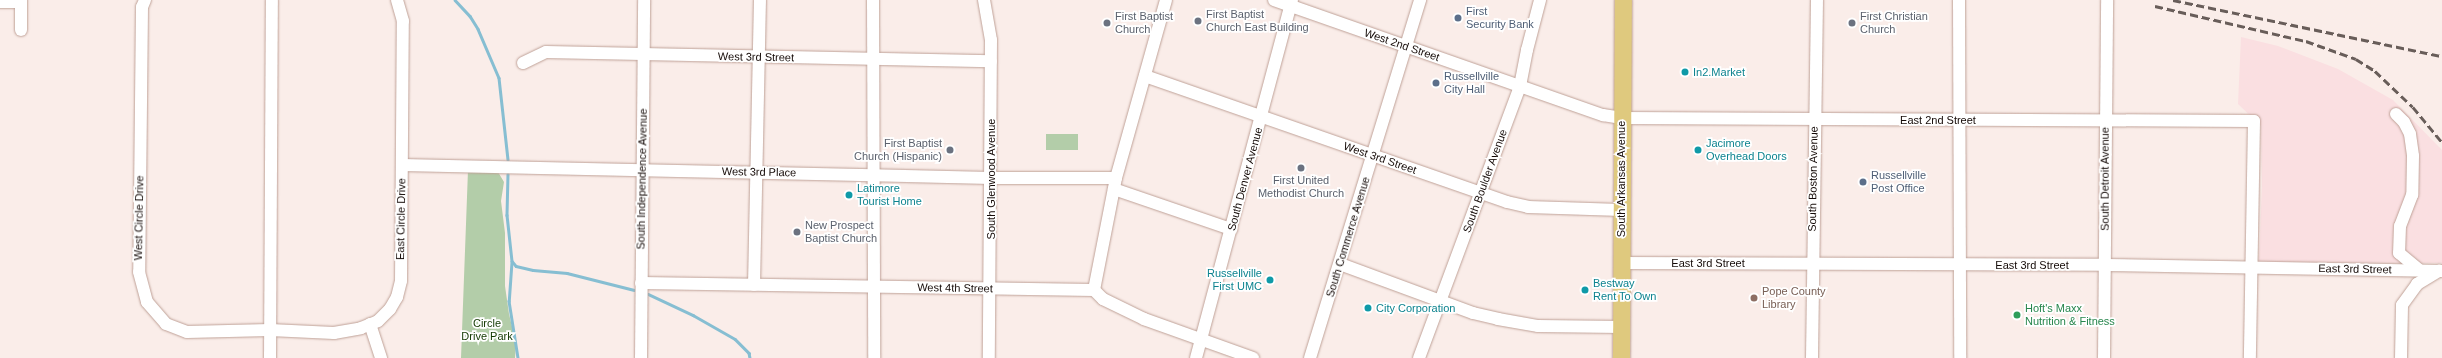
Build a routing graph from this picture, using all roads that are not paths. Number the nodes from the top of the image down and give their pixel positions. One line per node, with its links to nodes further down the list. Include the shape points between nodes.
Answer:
1 (145, 0): 60 (street, West Circle Drive, via 142,7 139,272 147,302 166,324 187,332)
2 (272, 0): 60 (street)
3 (397, 0): 35 (street, East Circle Drive, via 403,21)
4 (644, 0): 21 (street, South Independence Avenue)
5 (760, 0): 22 (street)
6 (873, 0): 23 (street)
7 (984, 0): 24 (street, South Glenwood Avenue, via 991,40)
8 (1166, 0): 26 (street)
9 (1274, 0): 18 (street, West 2nd Street)
10 (1420, 0): 20 (street, South Commerce Avenue)
11 (1540, 0): 27 (street, South Boulder Avenue)
12 (1623, 0): 30 (highway, South Arkansas Avenue)
13 (1817, 0): 31 (street, South Boston Avenue)
14 (1959, 0): 32 (street)
15 (2107, 0): 33 (street, South Detroit Avenue)
16 (21, 1): 17 (street); 19 (street)
17 (0, 2)
18 (1292, 3): 20 (street, West 2nd Street); 29 (street, South Denver Avenue)
19 (21, 30)
20 (1407, 46): 27 (street, West 2nd Street); 34 (street, South Commerce Avenue)
21 (644, 54): 22 (street, West 3rd Street); 25 (street, West 3rd Street, via 546,52); 36 (street, South Independence Avenue)
22 (758, 57): 23 (street, West 3rd Street); 37 (street)
23 (874, 59): 24 (street, West 3rd Street); 38 (street)
24 (991, 61): 39 (street, South Glenwood Avenue)
25 (523, 63)
26 (1145, 76): 29 (street, West 3rd Street); 40 (street)
27 (1520, 86): 30 (street, West 2nd Street, via 1603,115); 41 (street, South Boulder Avenue)
28 (2396, 114): 50 (street, via 2410,134 2413,156 2412,195 2400,226 2399,253)
29 (1262, 117): 34 (street, West 3rd Street); 43 (street, South Denver Avenue)
30 (1622, 118): 31 (street, East 2nd Street); 42 (highway, South Arkansas Avenue)
31 (1814, 120): 32 (street, East 2nd Street); 45 (street, South Boston Avenue)
32 (1959, 120): 33 (street, East 2nd Street); 47 (street)
33 (2105, 120): 48 (street, South Detroit Avenue); 49 (street, East 2nd Street, via 2254,121)
34 (1373, 155): 41 (street, West 3rd Street); 46 (street, South Commerce Avenue)
35 (402, 165): 36 (street, West 3rd Place); 58 (street, East Circle Drive, via 401,281 397,297 390,309 378,321)
36 (643, 169): 37 (street, West 3rd Place); 52 (street, South Independence Avenue)
37 (757, 172): 38 (street, West 3rd Place); 53 (street)
38 (874, 174): 39 (street, West 3rd Place); 54 (street)
39 (991, 178): 40 (street, West 3rd Place); 55 (street, South Glenwood Avenue)
40 (1115, 183): 43 (street, West 3rd Place); 56 (street)
41 (1481, 194): 42 (street, West 3rd Street, via 1528,207); 57 (street, South Boulder Avenue)
42 (1621, 210): 44 (highway, South Arkansas Avenue)
43 (1231, 229): 61 (street, South Denver Avenue)
44 (1621, 263): 45 (street, East 3rd Street); 59 (highway, South Arkansas Avenue)
45 (1812, 263): 47 (street, East 3rd Street); 72 (street, South Boston Avenue)
46 (1340, 264): 57 (street); 69 (street, South Commerce Avenue)
47 (1961, 265): 48 (street, East 3rd Street); 73 (street)
48 (2105, 265): 49 (street, East 3rd Street); 74 (street, South Detroit Avenue)
49 (2252, 267): 50 (street, East 3rd Street); 75 (street)
50 (2419, 270): 51 (street, East 3rd Street)
51 (2440, 271): 76 (street, via 2417,284 2402,305)
52 (641, 283): 53 (street, West 4th Street); 64 (street, South Independence Avenue)
53 (754, 285): 54 (street, West 4th Street)
54 (874, 287): 55 (street, West 4th Street); 65 (street)
55 (990, 289): 56 (street, West 4th Street); 66 (street, South Glenwood Avenue)
56 (1094, 290): 61 (street, via 1103,299 1144,319)
57 (1441, 301): 59 (street, via 1498,319 1538,326); 70 (street, South Boulder Avenue)
58 (370, 324): 60 (street, East Circle Drive, via 334,333); 63 (street)
59 (1621, 327): 71 (highway, South Arkansas Avenue)
60 (270, 330): 62 (street)
61 (1201, 339): 67 (street, South Denver Avenue); 68 (street)
62 (270, 358)
63 (381, 358)
64 (641, 358)
65 (874, 358)
66 (989, 358)
67 (1196, 358)
68 (1253, 358)
69 (1310, 358)
70 (1419, 358)
71 (1620, 358)
72 (1812, 358)
73 (1960, 358)
74 (2104, 358)
75 (2250, 358)
76 (2400, 358)

